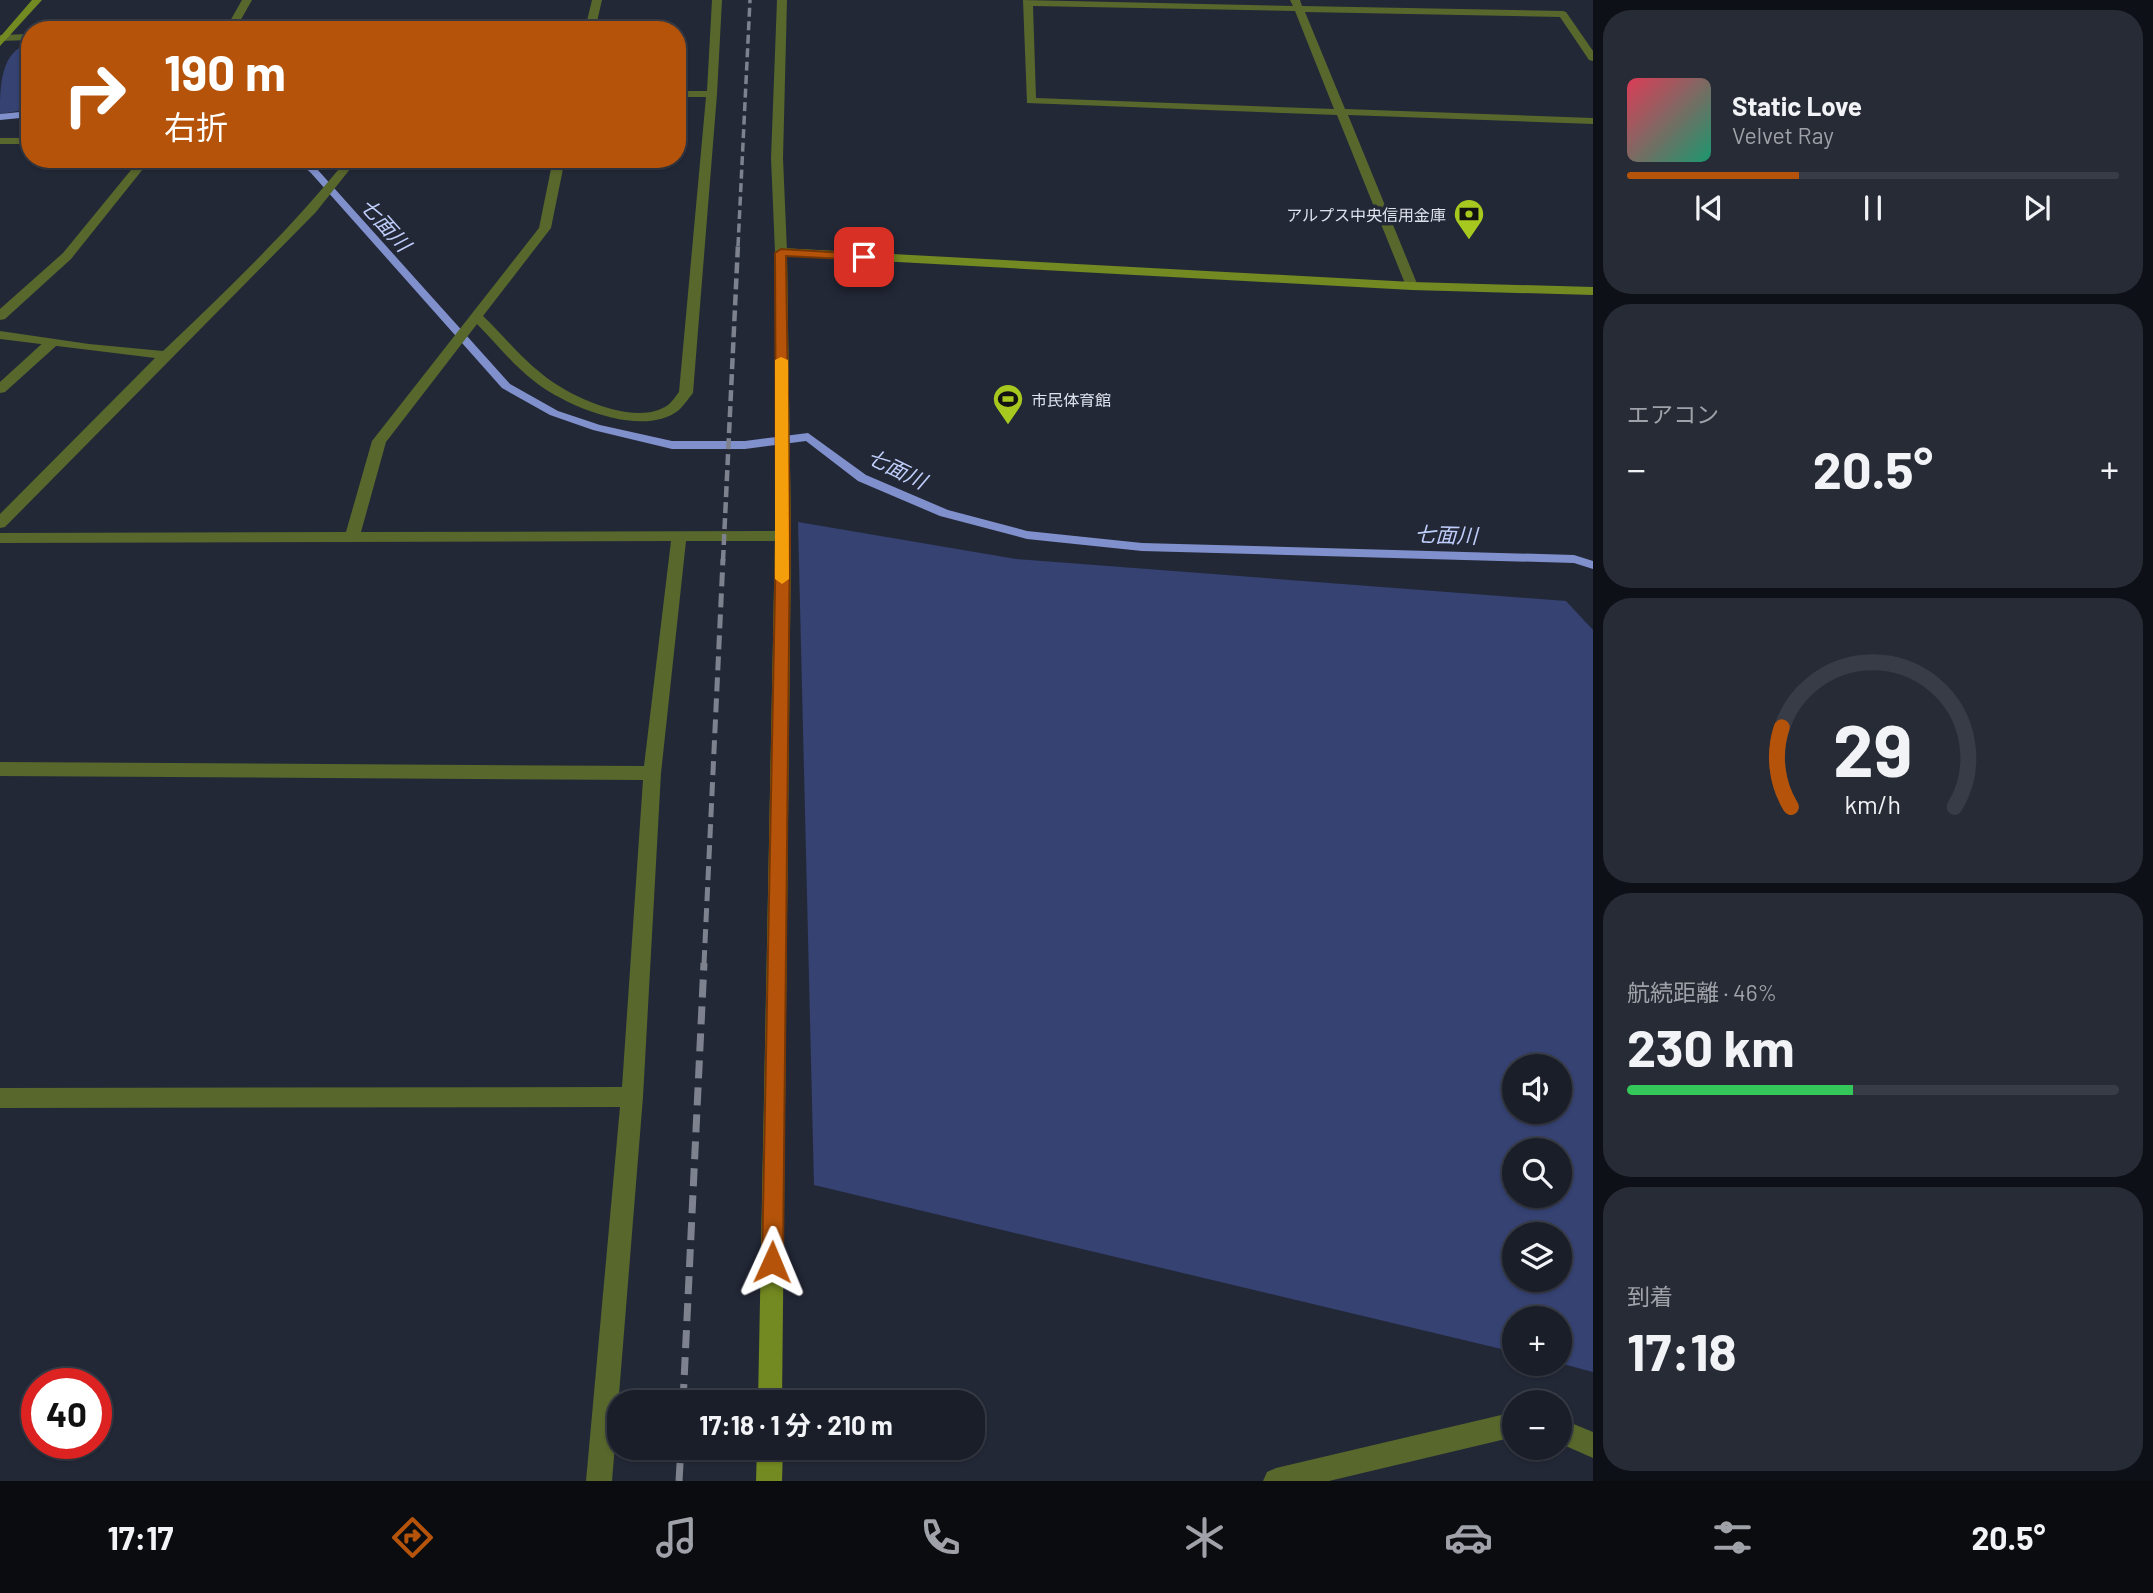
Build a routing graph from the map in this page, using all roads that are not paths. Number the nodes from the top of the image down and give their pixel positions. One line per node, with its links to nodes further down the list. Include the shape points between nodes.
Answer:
1 (37, 0): 11 (street)
2 (247, 0): 8 (street)
3 (597, 0): 9 (street)
4 (717, 0): 14 (street)
5 (782, 0): 22 (street)
6 (1028, 1): 7 (street); 15 (street, via 1031,101)
7 (1297, 4): 12 (street, via 1563,13); 15 (street)
8 (235, 21)
9 (592, 21)
10 (21, 38): 11 (street)
11 (2, 40)
12 (1593, 58)
13 (686, 94): 14 (street)
14 (712, 94): 26 (street, via 686,393 680,404 645,419 573,400 538,378)
15 (1342, 112): 16 (street); 23 (street)
16 (1593, 121)
17 (0, 141): 18 (street)
18 (21, 141)
19 (139, 168): 25 (street, via 67,256)
20 (346, 168): 29 (street, via 253,272)
21 (557, 168): 26 (street, via 545,228)
22 (781, 253): 23 (street); 33 (street)
23 (1412, 286): 24 (street)
24 (1593, 291)
25 (0, 316)
26 (474, 318): 34 (street, via 379,441)
27 (0, 335): 28 (street)
28 (51, 343): 29 (street); 30 (street)
29 (166, 355): 31 (street)
30 (0, 389)
31 (0, 523)
32 (678, 535): 33 (street); 34 (street); 37 (street)
33 (783, 536): 40 (street)
34 (352, 537): 35 (street)
35 (0, 538)
36 (0, 769): 37 (street)
37 (652, 773): 38 (street)
38 (632, 1097): 39 (street); 45 (street)
39 (0, 1098)
40 (770, 1390)
41 (1502, 1427): 47 (street)
42 (1572, 1436): 43 (street)
43 (1593, 1445)
44 (770, 1460): 46 (street)
45 (599, 1481)
46 (769, 1481)
47 (1276, 1481)

